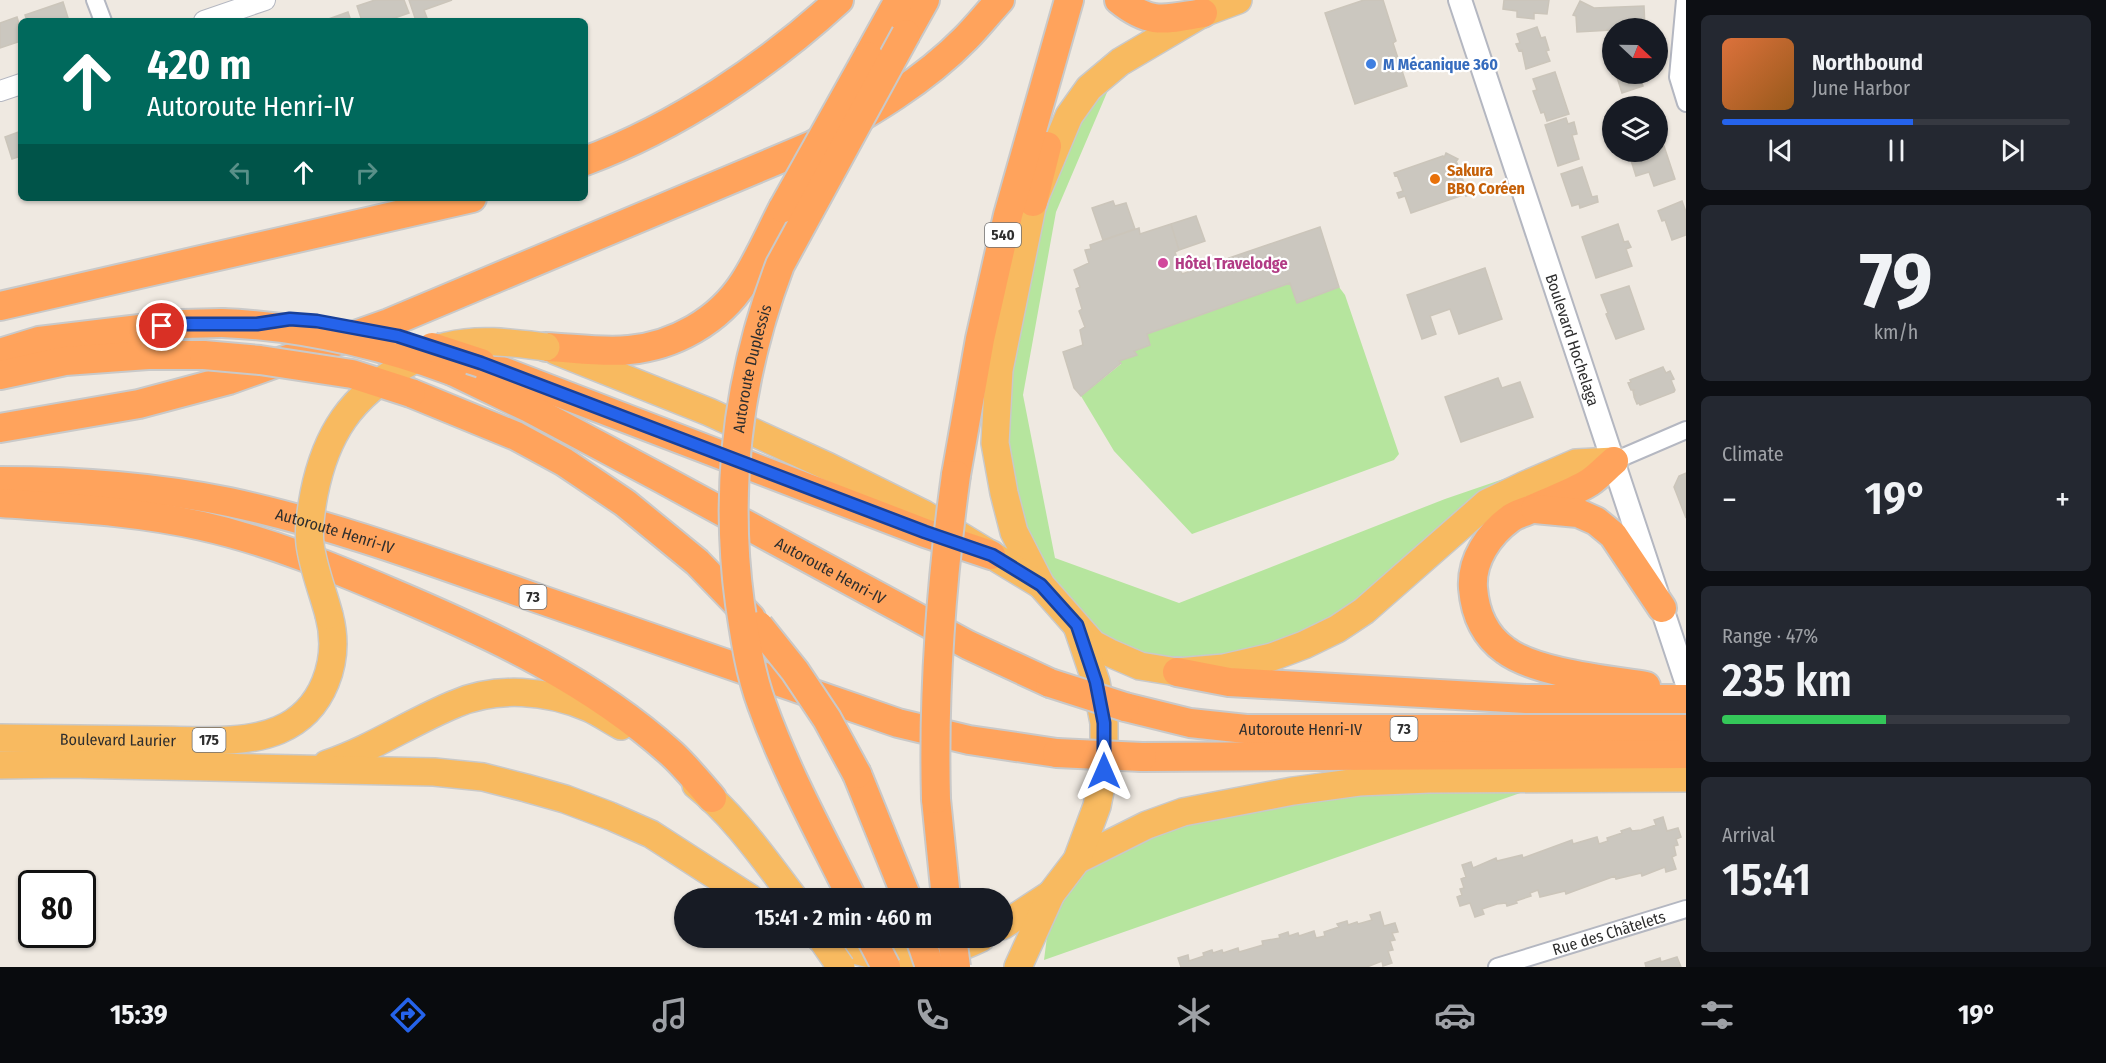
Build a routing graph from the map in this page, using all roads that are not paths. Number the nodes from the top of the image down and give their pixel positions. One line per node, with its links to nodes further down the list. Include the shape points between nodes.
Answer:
1 (95, 0): 14 (street)
2 (265, 0): 15 (street)
3 (839, 0): 19 (highway, via 750,72 671,121)
4 (899, 0): 24 (highway, bridge, via 743,283 708,320 656,347 627,351)
5 (925, 0): 51 (highway, Autoroute Duplessis, bridge, via 780,266 747,377 735,450 734,564 750,665 777,741)
6 (1000, 0): 27 (highway, via 965,39 921,77 813,145 389,323 230,380 140,404)
7 (1069, 0): 53 (highway, 540, bridge, via 1008,215 980,339 956,475 936,677 936,800)
8 (1082, 0): 21 (highway)
9 (1119, 0): 13 (highway, via 1157,20)
10 (1238, 0): 13 (highway)
11 (1460, 0): 29 (main road, Boulevard Hochelaga)
12 (1684, 0): 18 (street, via 1678,77)
13 (1203, 13): 21 (highway, via 1120,62 1089,88 1069,116)
14 (102, 18)
15 (213, 18)
16 (18, 85): 17 (street)
17 (0, 91)
18 (1686, 104)
19 (588, 160)
20 (459, 201): 22 (highway)
21 (1033, 202): 34 (highway, via 999,370 995,443 1014,532)
22 (0, 306)
23 (257, 324): 25 (highway, Autoroute Henri-IV / 73, bridge, via 182,324 39,341); 33 (highway, bridge, via 290,319 317,321 398,336 481,363); 41 (highway, Autoroute Henri-IV / 73, bridge, via 399,352 491,388 968,645 1050,683 1125,707 1190,723 1246,729)
24 (546, 347): 33 (highway, Boulevard Laurier, via 709,411 829,466 924,514); 42 (highway, Boulevard Laurier / 175, bridge, via 483,340 446,346 402,367 359,398 338,427 320,464 312,503 310,544 333,631 334,658 325,685 297,720 259,737 216,740)
25 (0, 352)
26 (0, 375): 52 (highway, bridge, via 65,362 148,355 260,360 352,375 411,393 516,436 564,462 625,503 697,562 759,626 795,671 857,774)
27 (0, 428)
28 (1686, 430): 29 (street)
29 (1614, 461): 32 (highway, via 1590,482); 35 (main road, Boulevard Hochelaga); 37 (highway, via 1576,463 1487,503 1364,611 1319,638 1248,663)
30 (0, 481): 43 (highway, Autoroute Henri-IV / 73, bridge, via 50,481 146,490 227,502 280,515 383,545 898,723 969,740 1057,753 1142,757)
31 (0, 503): 47 (highway, via 126,512 202,526 258,541 340,571 537,659 580,685 673,755)
32 (1533, 509): 35 (highway, via 1578,513 1596,521 1613,535); 39 (highway, via 1512,518 1492,536 1478,557 1473,582 1475,606 1491,636 1506,651 1550,668)
33 (992, 555): 34 (highway, Boulevard Laurier)
34 (1041, 585): 36 (highway)
35 (1662, 608): 38 (main road, Boulevard Hochelaga)
36 (1077, 625): 37 (highway, via 1093,644 1110,653 1140,666); 48 (highway, via 1096,682 1104,723 1104,771 1097,806)
37 (1177, 672): 40 (highway, via 1229,681 1526,699)
38 (1686, 681)
39 (1686, 692)
40 (1686, 699)
41 (1686, 729)
42 (0, 738)
43 (1686, 754)
44 (0, 765): 45 (highway, Boulevard Laurier / 175)
45 (257, 768): 47 (highway, via 324,765 352,756 457,702 523,692 589,708 622,727); 49 (highway, via 434,772 483,777 565,799 651,834)
46 (1686, 778): 48 (highway, via 1359,782 1183,812 1138,829)
47 (712, 798): 50 (highway)
48 (1077, 860): 54 (highway)
49 (735, 888)
50 (786, 888)
51 (847, 888)
52 (903, 888)
53 (945, 888)
54 (1051, 894): 56 (highway); 67 (highway)
55 (1686, 909): 68 (street, Rue des Châtelets)
56 (1013, 919)
57 (827, 948): 63 (highway, bridge)
58 (846, 948): 62 (highway, via 885,958 918,959)
59 (876, 948): 64 (highway, bridge)
60 (923, 948): 65 (highway, bridge)
61 (953, 948): 66 (highway, bridge)
62 (959, 948)
63 (841, 967)
64 (885, 967)
65 (930, 967)
66 (956, 967)
67 (1018, 967)
68 (1497, 967)

